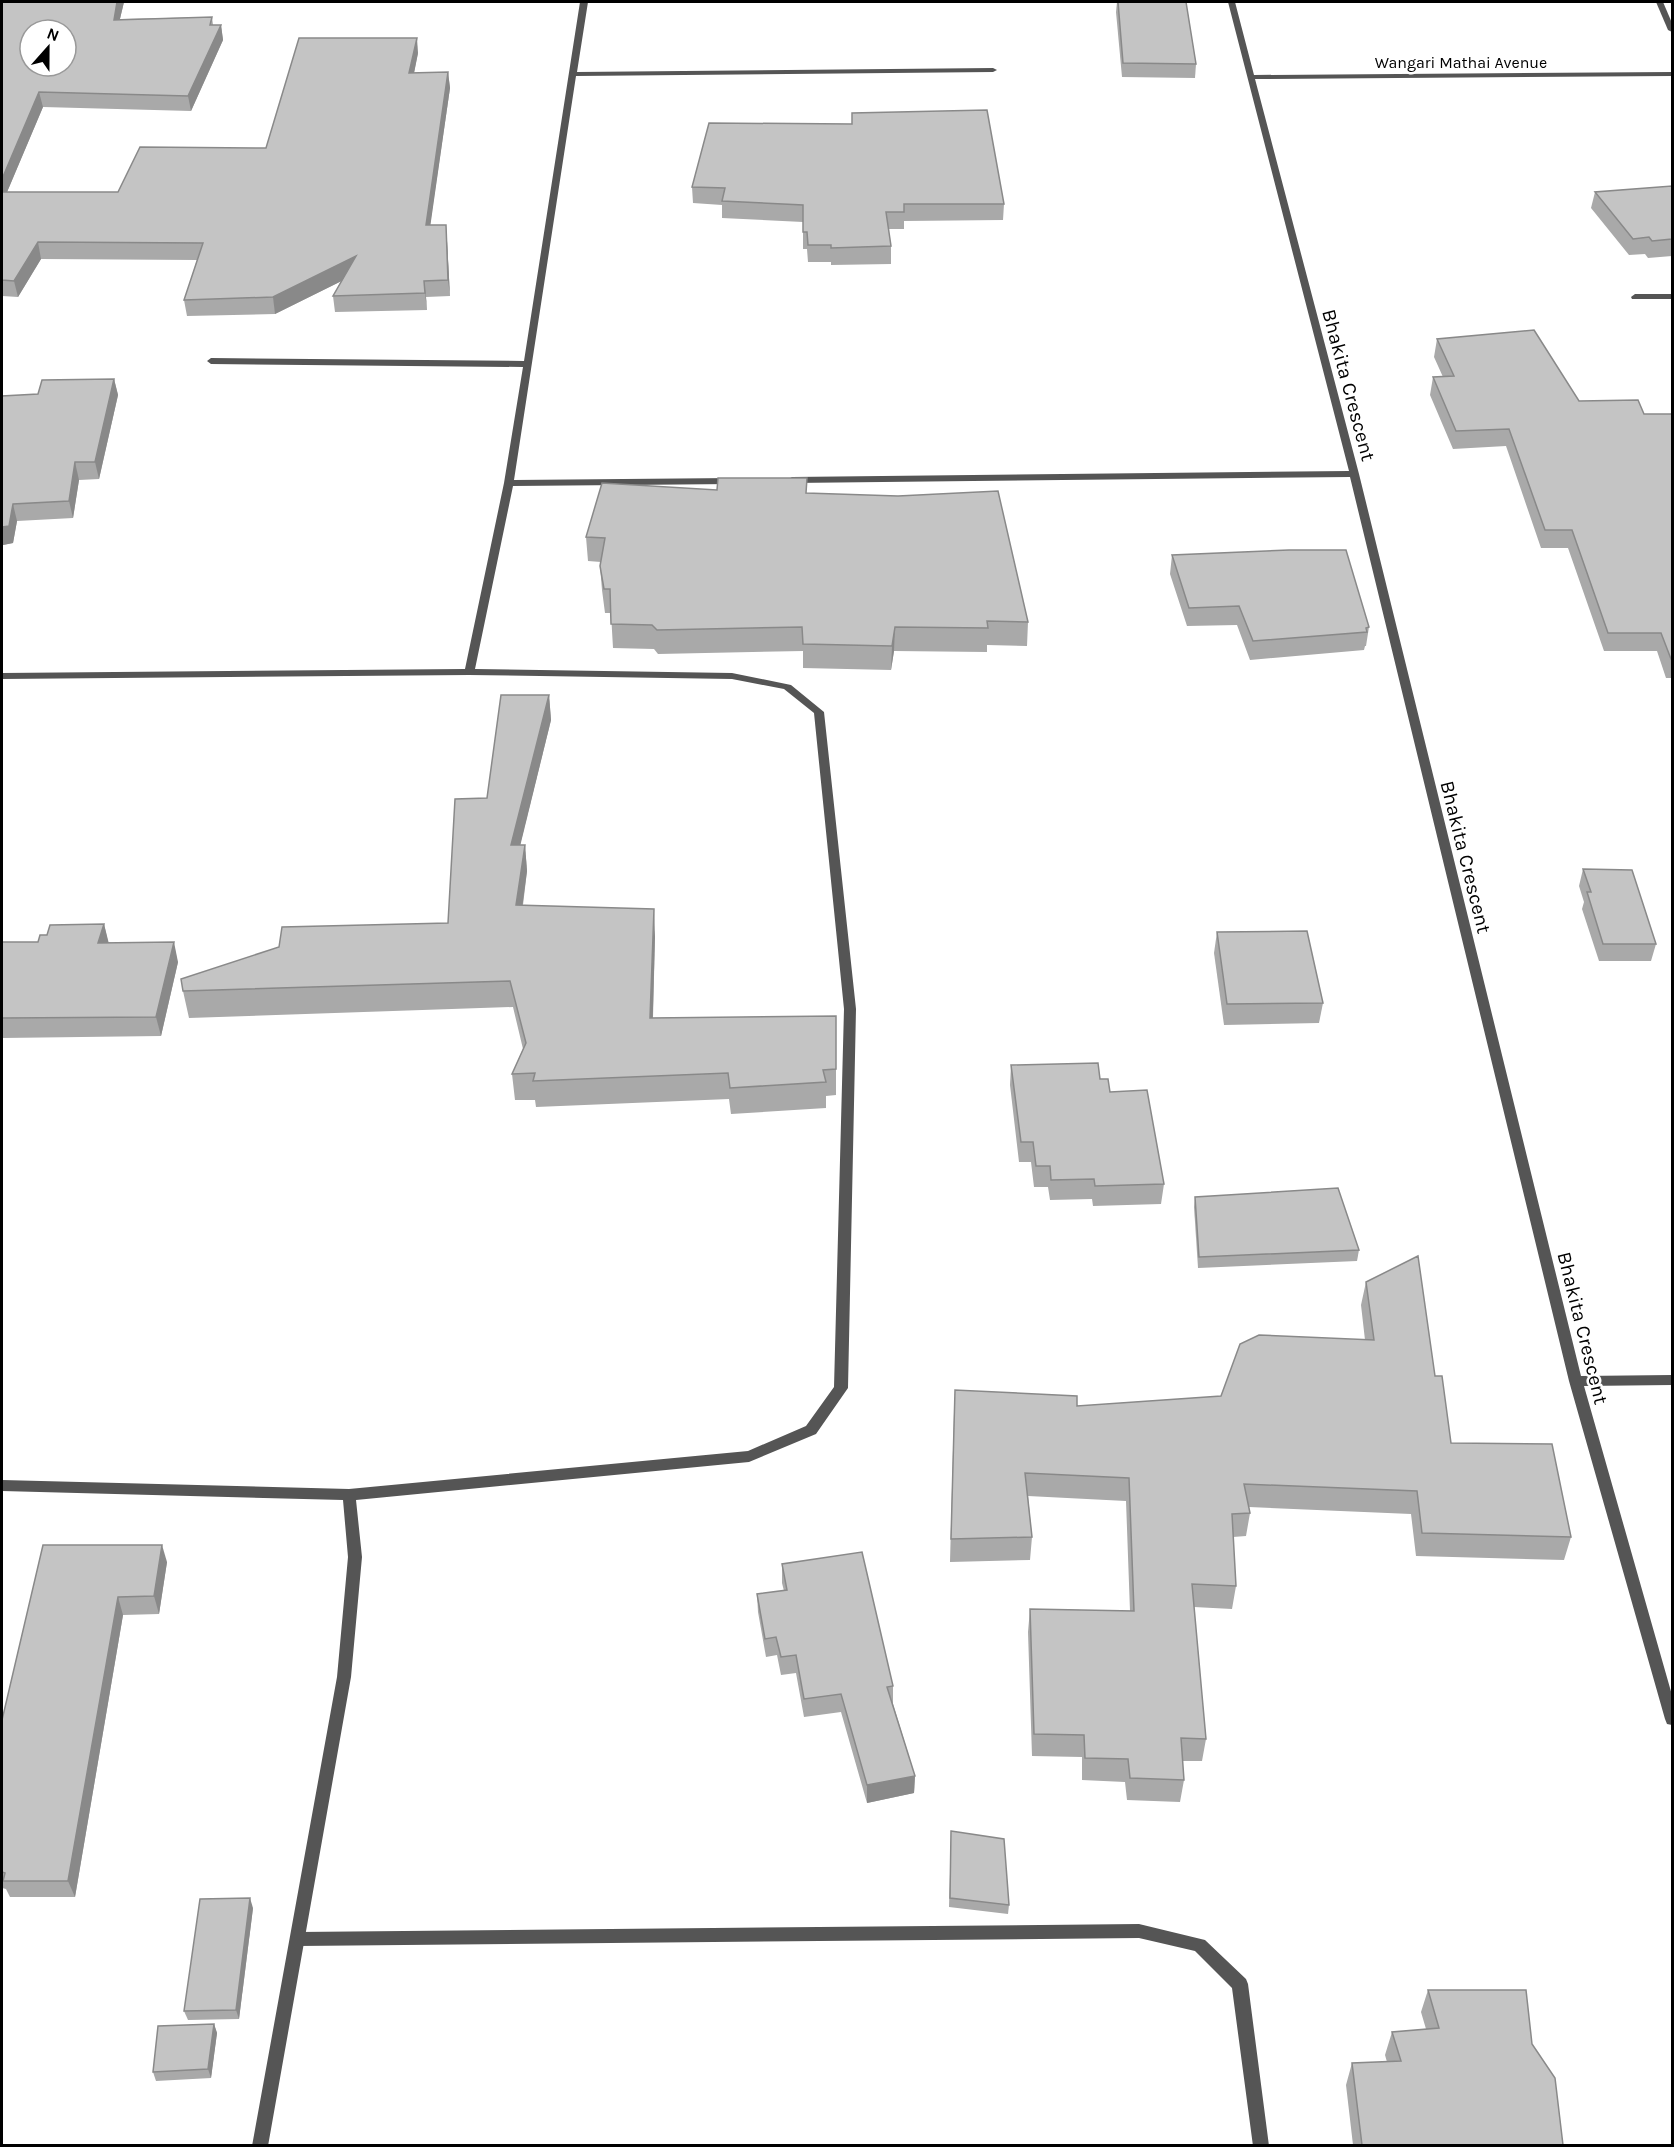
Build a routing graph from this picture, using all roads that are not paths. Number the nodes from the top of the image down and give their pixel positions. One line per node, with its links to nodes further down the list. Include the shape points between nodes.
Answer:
1 (584, 2): 6 (street)
2 (1231, 2): 8 (street, Bhakita Crescent)
3 (1659, 2): 4 (street)
4 (1672, 30)
5 (993, 70): 6 (street)
6 (573, 74): 12 (street)
7 (1672, 74): 8 (street, Wangari Mathai Avenue)
8 (1250, 77): 13 (street, Bhakita Crescent)
9 (1635, 297): 10 (street)
10 (1672, 297)
11 (211, 361): 12 (street)
12 (528, 364): 16 (street)
13 (1354, 474): 14 (street); 20 (street, Bhakita Crescent)
14 (783, 480)
15 (747, 481): 16 (street)
16 (509, 483): 17 (street)
17 (469, 672): 18 (street); 22 (street, via 732,676 787,687 819,712 850,1009 841,1388 811,1430 749,1456)
18 (2, 676)
19 (1672, 1380): 20 (street)
20 (1576, 1381): 23 (street, Bhakita Crescent)
21 (2, 1485): 22 (street)
22 (349, 1495): 24 (street, via 355,1557 344,1677)
23 (1672, 1719)
24 (298, 1939): 25 (street); 26 (street, via 1139,1931 1199,1945 1240,1984)
25 (260, 2145)
26 (1261, 2145)

